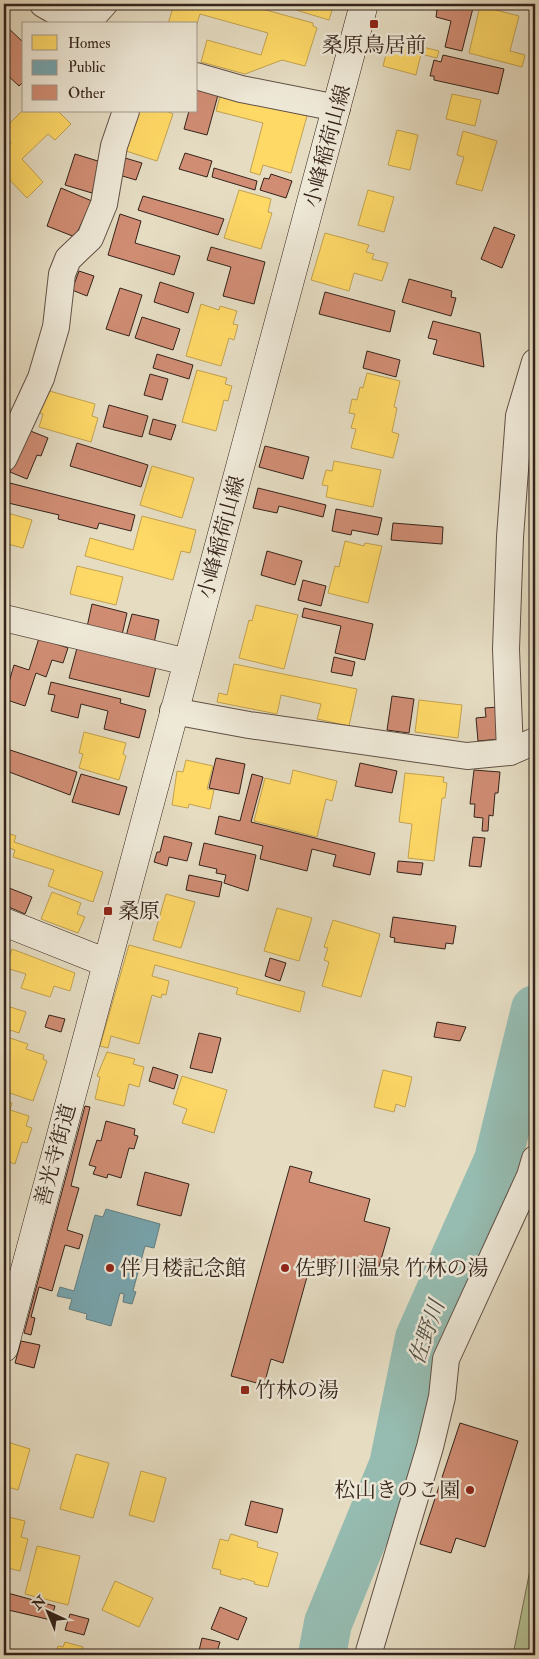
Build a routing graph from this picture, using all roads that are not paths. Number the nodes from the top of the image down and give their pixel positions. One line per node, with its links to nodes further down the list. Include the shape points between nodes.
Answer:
1 (43, 4): 4 (street)
2 (104, 4): 5 (street)
3 (364, 4): 7 (main road, 小峰稲荷山線)
4 (74, 22)
5 (88, 22)
6 (198, 77): 7 (street)
7 (337, 108): 12 (main road, 小峰稲荷山線)
8 (126, 112): 10 (street, via 114,146 104,204 90,238 68,259 62,274 56,327 41,378)
9 (535, 362): 14 (street, via 519,416 510,537 506,649)
10 (4, 458)
11 (4, 618): 12 (street)
12 (186, 662): 13 (main road, 小峰稲荷山線)
13 (173, 711): 14 (street, via 466,756); 16 (main road, 小峰稲荷山線)
14 (521, 748)
15 (4, 922): 16 (main road)
16 (107, 963): 18 (main road, 善光寺街道)
17 (535, 1159): 19 (street, via 446,1358 442,1397 430,1447)
18 (4, 1348)
19 (368, 1655)

